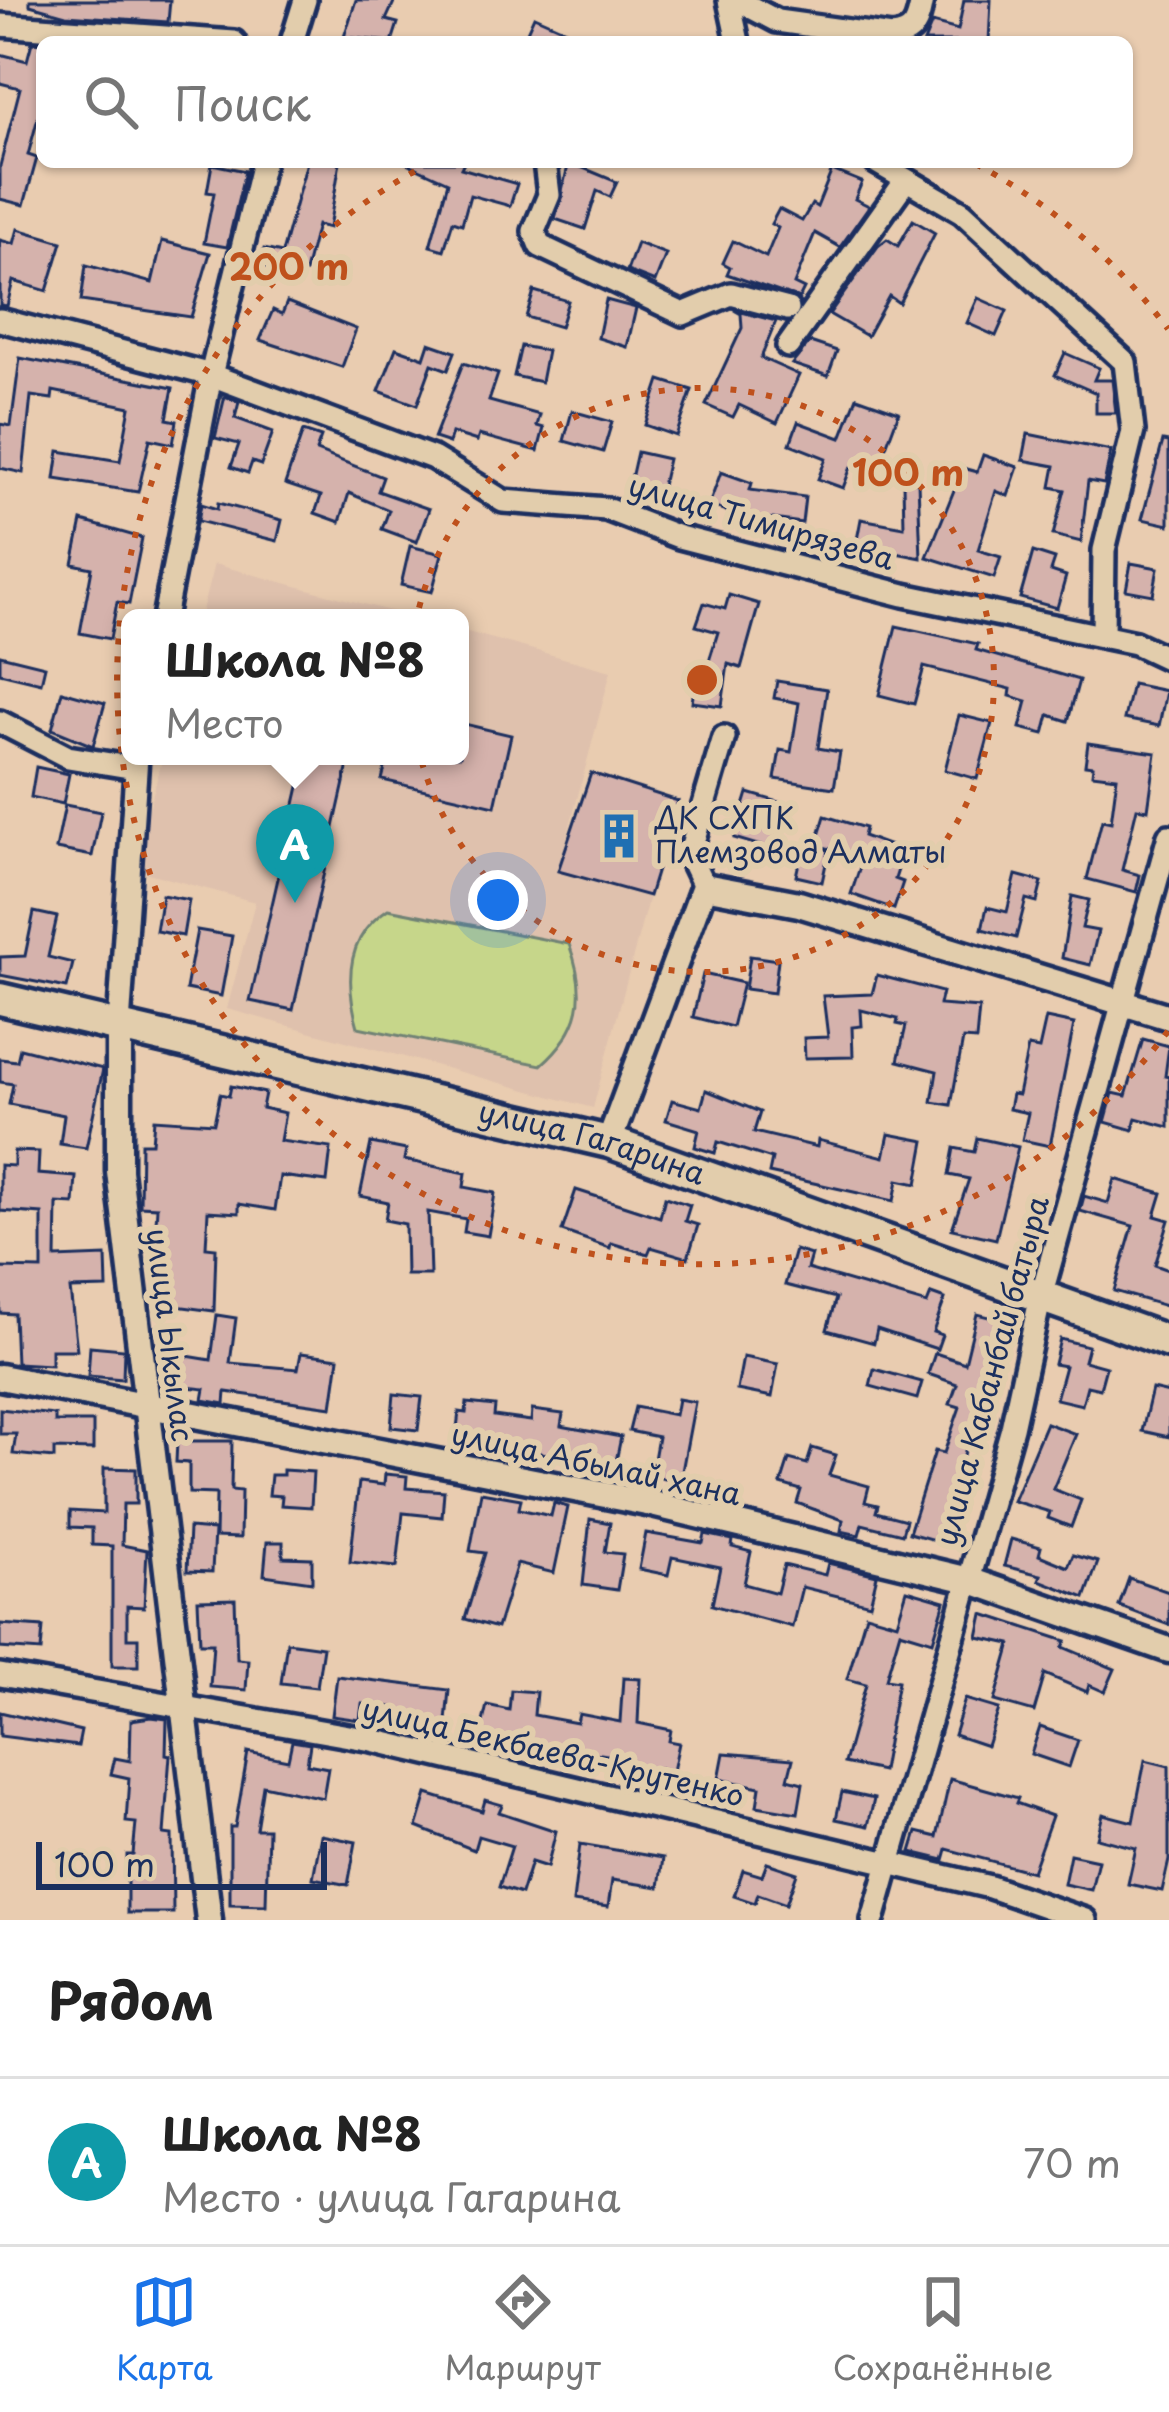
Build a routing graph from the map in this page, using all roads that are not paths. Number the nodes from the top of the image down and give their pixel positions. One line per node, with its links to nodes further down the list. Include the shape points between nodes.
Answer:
1 (305, 0): 6 (street)
2 (733, 0): 7 (street); 8 (street, via 777,21)
3 (922, 0): 9 (street, via 917,25)
4 (0, 26): 5 (street)
5 (146, 36)
6 (294, 36)
7 (737, 36)
8 (885, 36)
9 (905, 36)
10 (261, 168): 17 (street)
11 (546, 168): 14 (street, via 549,195 534,231 540,246 682,314 731,294)
12 (886, 168): 13 (street)
13 (906, 180): 16 (street); 19 (street, via 962,212 1125,362 1132,431 1104,550)
14 (788, 309)
15 (0, 320): 17 (street, улица Тимирязева)
16 (788, 346)
17 (211, 374): 18 (street); 19 (street, улица Тимирязева, via 433,458 503,501 606,509 679,537 904,596)
18 (166, 609)
19 (1103, 636): 20 (street, улица Тимирязева)
20 (1169, 659)
21 (0, 722): 23 (street, via 68,757)
22 (724, 737): 26 (street, via 693,842)
23 (121, 761)
24 (136, 765): 30 (street, улица Ыкылас)
25 (1169, 836): 28 (street, улица Кабанбай батыра)
26 (704, 886): 28 (street, via 799,904); 31 (street)
27 (0, 999): 30 (main road, улица Гагарина)
28 (1123, 1002): 29 (street); 32 (street, улица Кабанбай батыра)
29 (1169, 1017)
30 (119, 1027): 31 (main road, улица Гагарина); 35 (street, улица Ыкылас, via 119,1171)
31 (609, 1142): 32 (main road, улица Гагарина)
32 (1040, 1300): 33 (main road, улица Гагарина); 36 (street, улица Кабанбай батыра)
33 (1169, 1342)
34 (0, 1377): 35 (street, улица Абылай хана)
35 (148, 1406): 36 (street, улица Абылай хана, via 652,1504); 39 (street, улица Ыкылас)
36 (969, 1580): 37 (street, улица Абылай хана); 40 (street, улица Кабанбай батыра)
37 (1169, 1650)
38 (0, 1675): 39 (street, улица Бекбаева-Крутенко)
39 (183, 1705): 40 (street, улица Бекбаева-Крутенко, via 372,1740); 41 (street, улица Ыкылас)
40 (887, 1864): 42 (street, улица Кабанбай батыра); 43 (street, улица Бекбаева-Крутенко, via 990,1887)
41 (209, 1920)
42 (873, 1920)
43 (1084, 1920)

